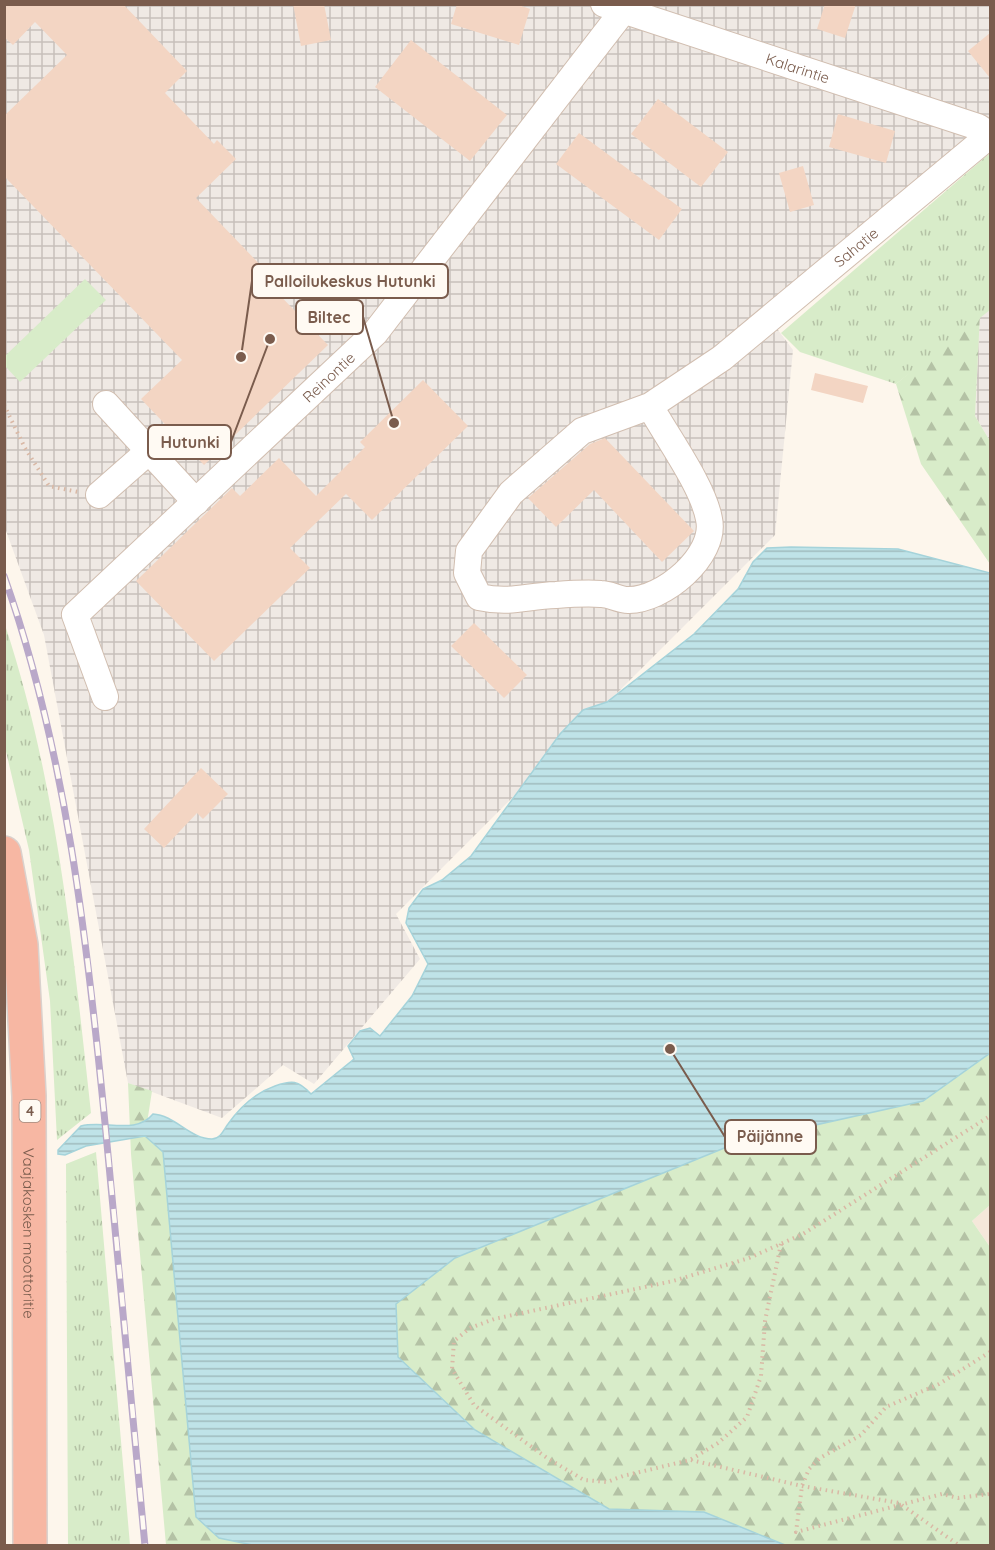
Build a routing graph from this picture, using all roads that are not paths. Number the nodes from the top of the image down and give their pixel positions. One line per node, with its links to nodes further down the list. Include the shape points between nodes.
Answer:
1 (613, 8): 2 (street, Kalarintie, via 967,124); 7 (street, Reinontie, via 440,250 375,333)
2 (990, 135): 4 (street, Sahatie, via 722,358)
3 (106, 404): 5 (street)
4 (650, 406): 4 (street, Sahatie, via 582,431 511,493 469,551 467,573 479,597 502,602 603,594 628,601 654,593 683,577 706,548 710,520 698,490)
5 (149, 451): 6 (street); 7 (street)
6 (99, 495)
7 (196, 502): 8 (street, Reinontie, via 75,615)
8 (105, 697)
9 (4, 853): 10 (highway, Vaajakosken moottoritie / 4, via 21,945 29,1096)
10 (30, 1545)

